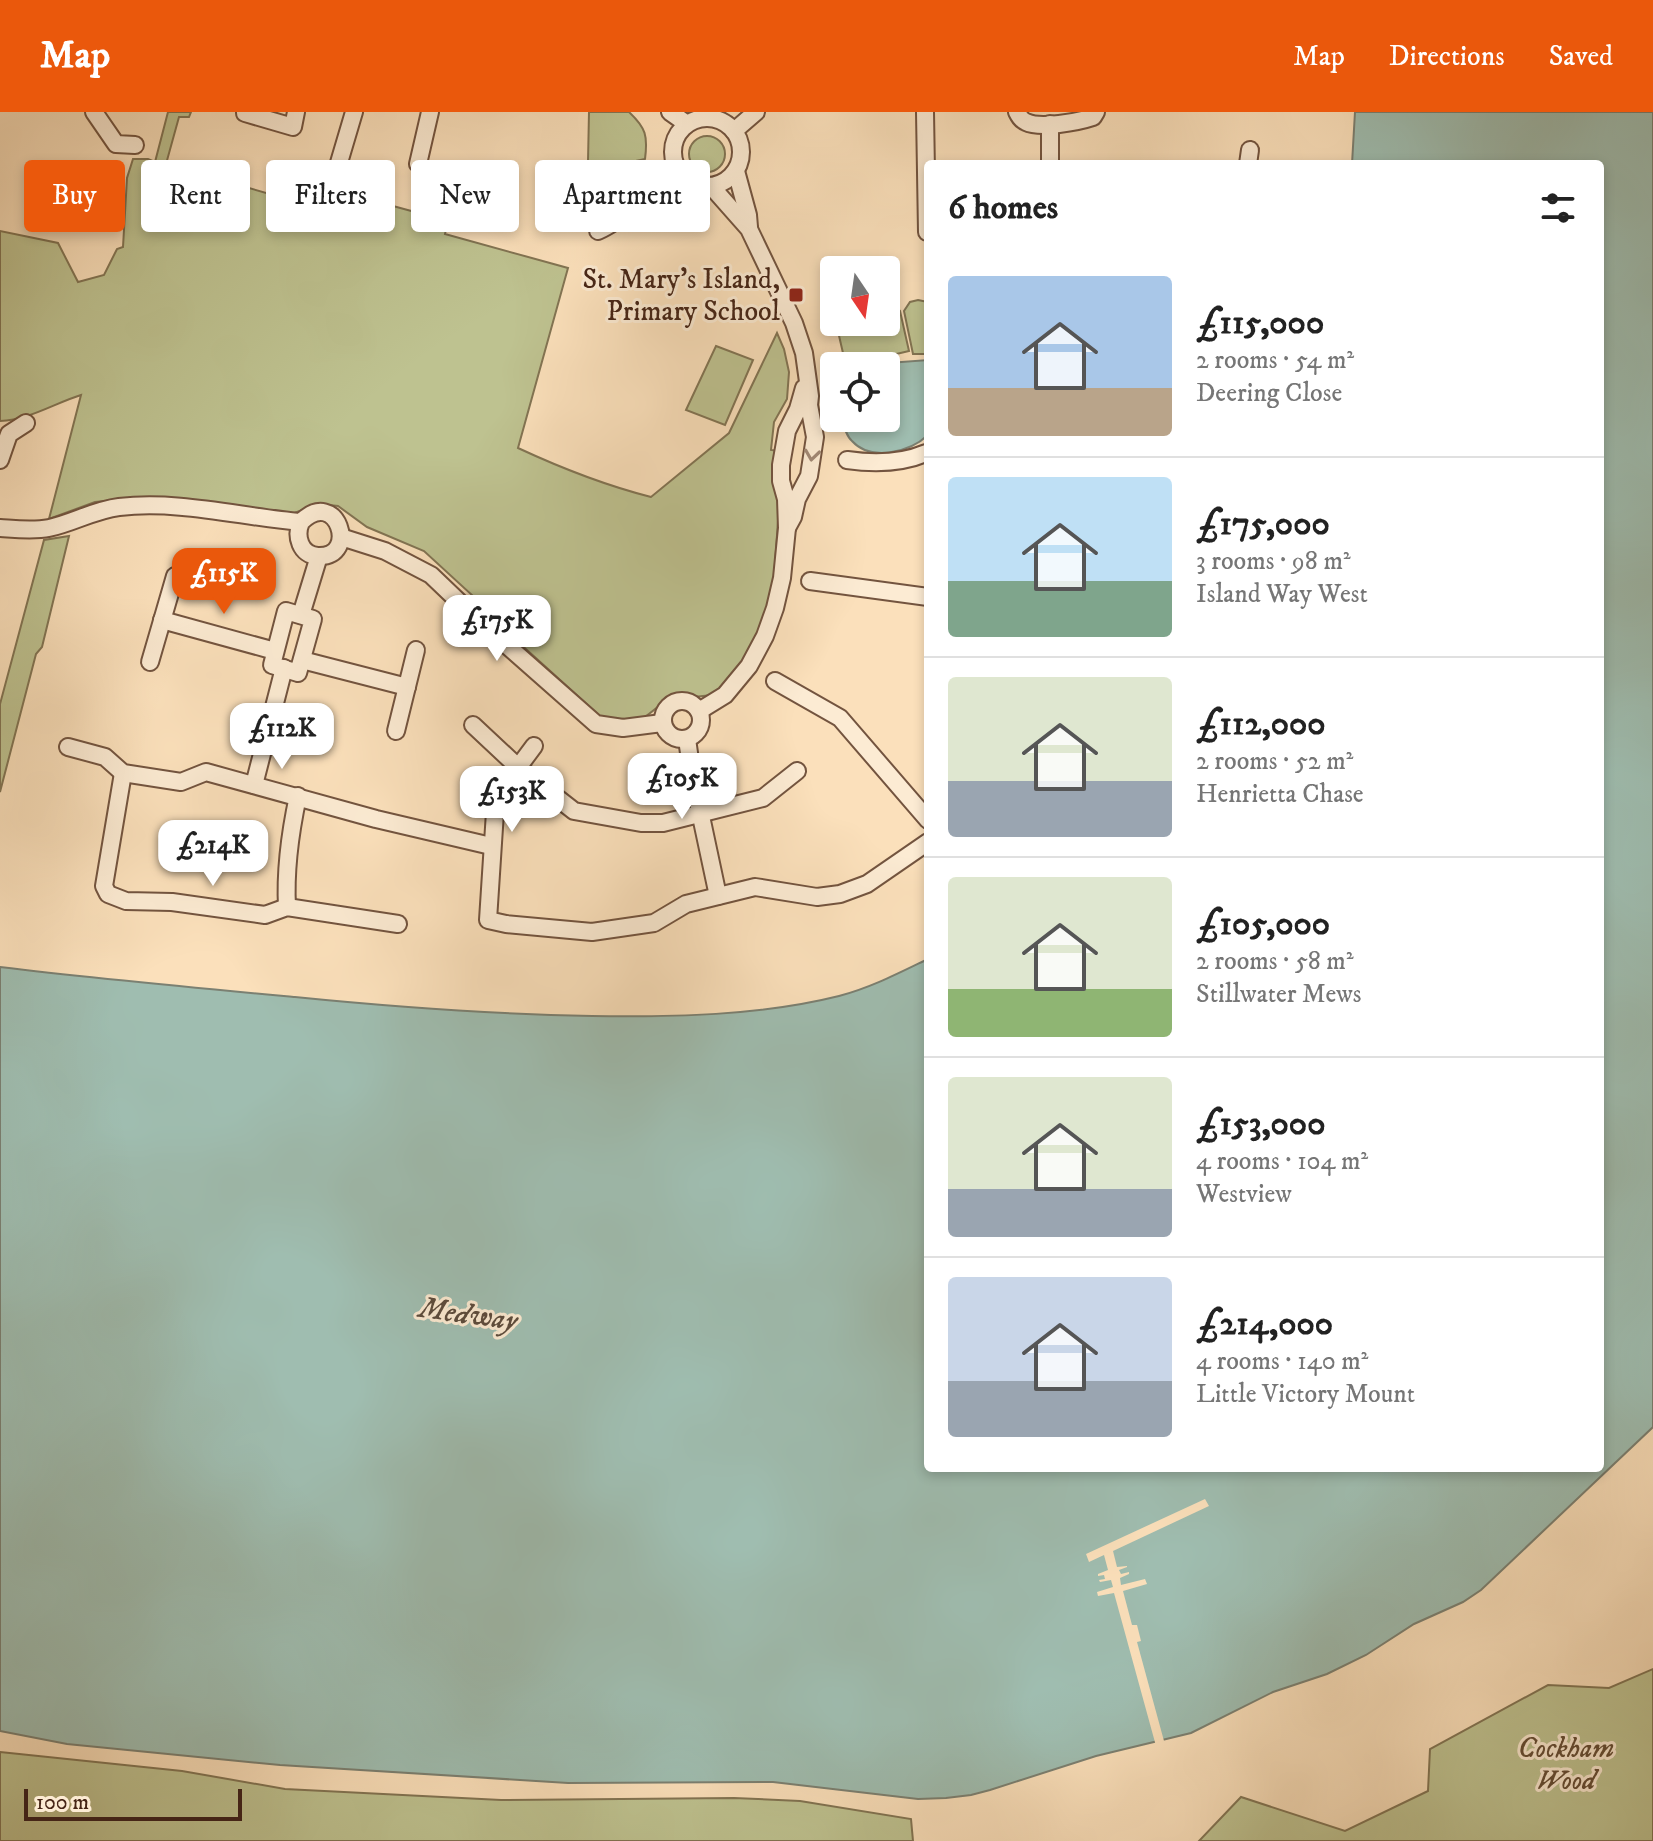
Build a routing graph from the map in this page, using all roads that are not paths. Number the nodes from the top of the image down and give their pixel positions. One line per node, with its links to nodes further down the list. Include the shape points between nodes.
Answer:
1 (94, 112): 14 (street, via 116,144)
2 (296, 112): 10 (street, via 293,127)
3 (354, 112): 15 (street)
4 (430, 112): 16 (street)
5 (670, 112): 11 (street)
6 (756, 112): 13 (street)
7 (925, 112): 18 (street)
8 (1017, 112): 12 (street, via 1028,124)
9 (1096, 112): 12 (street, via 1077,122)
10 (244, 118)
11 (687, 124): 13 (street, via 717,119); 17 (street, via 675,140)
12 (1050, 124): 19 (street)
13 (734, 131): 20 (street, via 741,151)
14 (135, 145)
15 (340, 160)
16 (419, 160)
17 (673, 160)
18 (926, 160)
19 (1050, 160)
20 (736, 171): 21 (street); 22 (street)
21 (711, 186): 22 (street)
22 (749, 229): 23 (street, via 798,332)
23 (806, 378): 31 (street, via 782,459); 31 (street, one-way to 31, via 814,442 809,476)
24 (26, 423): 25 (street)
25 (4, 433): 27 (street)
26 (924, 455): 28 (street, via 887,463)
27 (0, 460)
28 (847, 460)
29 (301, 522): 30 (street, via 143,505 94,512 49,528); 32 (street, via 314,513 328,514 340,525); 33 (street, via 300,543)
30 (0, 528)
31 (787, 528): 46 (street, via 779,593 765,636 725,695)
32 (341, 537): 33 (street, via 335,550); 47 (street, via 385,551 431,575 596,724 623,728)
33 (319, 556): 37 (street)
34 (175, 576): 38 (street)
35 (810, 581): 36 (street)
36 (924, 596)
37 (301, 615): 40 (street, via 286,611); 41 (street, via 313,619)
38 (162, 620): 40 (street); 42 (street)
39 (416, 650): 45 (street)
40 (275, 651): 43 (street, via 272,665)
41 (302, 660): 43 (street, via 298,673); 45 (street)
42 (150, 662)
43 (284, 668): 56 (street)
44 (775, 681): 59 (street, via 840,718)
45 (407, 687): 49 (street)
46 (699, 711): 47 (street, via 677,701 665,710); 50 (street, via 699,729)
47 (662, 723): 50 (street, via 674,738)
48 (473, 725): 53 (street)
49 (396, 731)
50 (687, 739): 58 (street)
51 (534, 746): 53 (street)
52 (68, 747): 55 (street, via 105,757)
53 (519, 768): 58 (street, via 574,811 641,823); 61 (street, via 502,789)
54 (797, 771): 58 (street, via 763,798)
55 (123, 773): 56 (street, via 181,782 206,772); 63 (street, via 104,886 108,894 126,901 265,915)
56 (254, 785): 57 (street)
57 (298, 796): 61 (street); 63 (street, via 289,839)
58 (701, 814): 62 (street)
59 (924, 815)
60 (924, 845): 62 (street, via 867,884 840,894 817,897 755,887)
61 (491, 846): 62 (street, via 488,920 506,924 592,932 654,923 686,904)
62 (718, 896)
63 (287, 907): 64 (street)
64 (398, 924)

